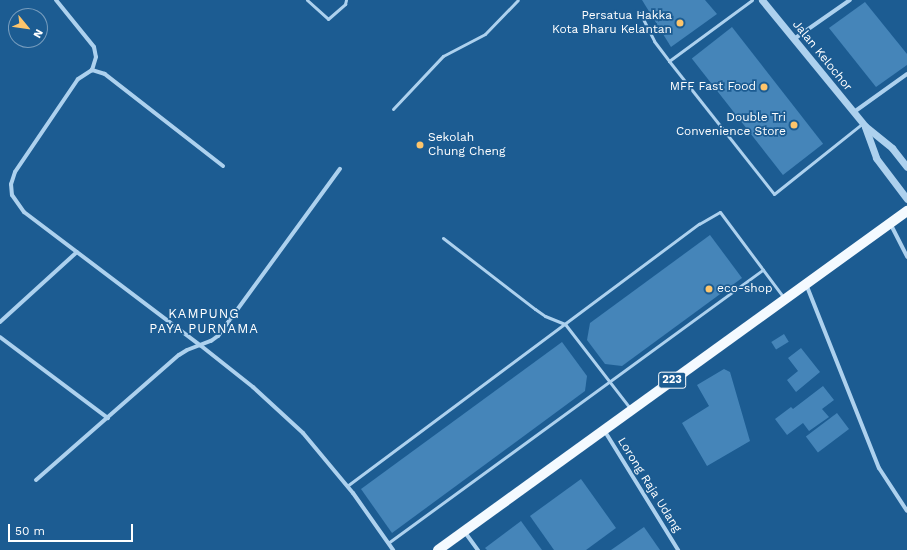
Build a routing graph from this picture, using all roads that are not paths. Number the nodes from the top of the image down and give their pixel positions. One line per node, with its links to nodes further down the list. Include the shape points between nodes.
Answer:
1 (56, 0): 11 (street, via 94,47 96,56)
2 (307, 0): 3 (lane, via 328,19 345,4)
3 (346, 0)
4 (518, 0): 13 (lane, via 485,34 443,56)
5 (752, 0): 10 (lane)
6 (762, 0): 9 (street, Jalan Kelochor)
7 (850, 0): 9 (street)
8 (640, 13): 10 (lane)
9 (794, 39): 14 (street, Jalan Kelochor)
10 (669, 61): 15 (lane, via 774,194)
11 (92, 70): 16 (street, via 105,74); 23 (street, via 78,79 15,172 11,184 12,195 24,212)
12 (907, 74): 14 (street)
13 (393, 109)
14 (854, 112): 15 (street, Jalan Kelochor)
15 (864, 125): 17 (street, Jalan Kelochor, via 892,148); 19 (street, Jalan Kelochor, via 876,158)
16 (223, 166)
17 (907, 166)
18 (340, 169): 31 (street, via 218,336)
19 (907, 199)
20 (907, 211): 21 (main road, 223)
21 (890, 223): 24 (street); 26 (main road, 223)
22 (443, 238): 29 (lane, via 535,309)
23 (77, 252): 28 (street); 31 (street)
24 (907, 256)
25 (763, 270): 27 (lane); 29 (lane, via 720,212 699,224); 32 (lane)
26 (806, 284): 27 (main road, 223); 38 (street, via 879,468)
27 (785, 299): 33 (main road, 223)
28 (0, 322)
29 (565, 324): 32 (lane); 37 (lane)
30 (0, 337): 34 (street)
31 (200, 345): 34 (street, via 179,355); 37 (street, via 253,387 303,433)
32 (610, 382): 33 (lane); 40 (lane)
33 (631, 410): 35 (main road, 223)
34 (108, 418): 36 (street)
35 (604, 430): 39 (main road, 223); 44 (street, Lorong Raja Udang)
36 (36, 480)
37 (347, 486): 40 (street)
38 (907, 511)
39 (464, 531): 42 (main road, 223); 43 (street)
40 (388, 543): 41 (street)
41 (392, 550)
42 (438, 550)
43 (478, 550)
44 (678, 550)

